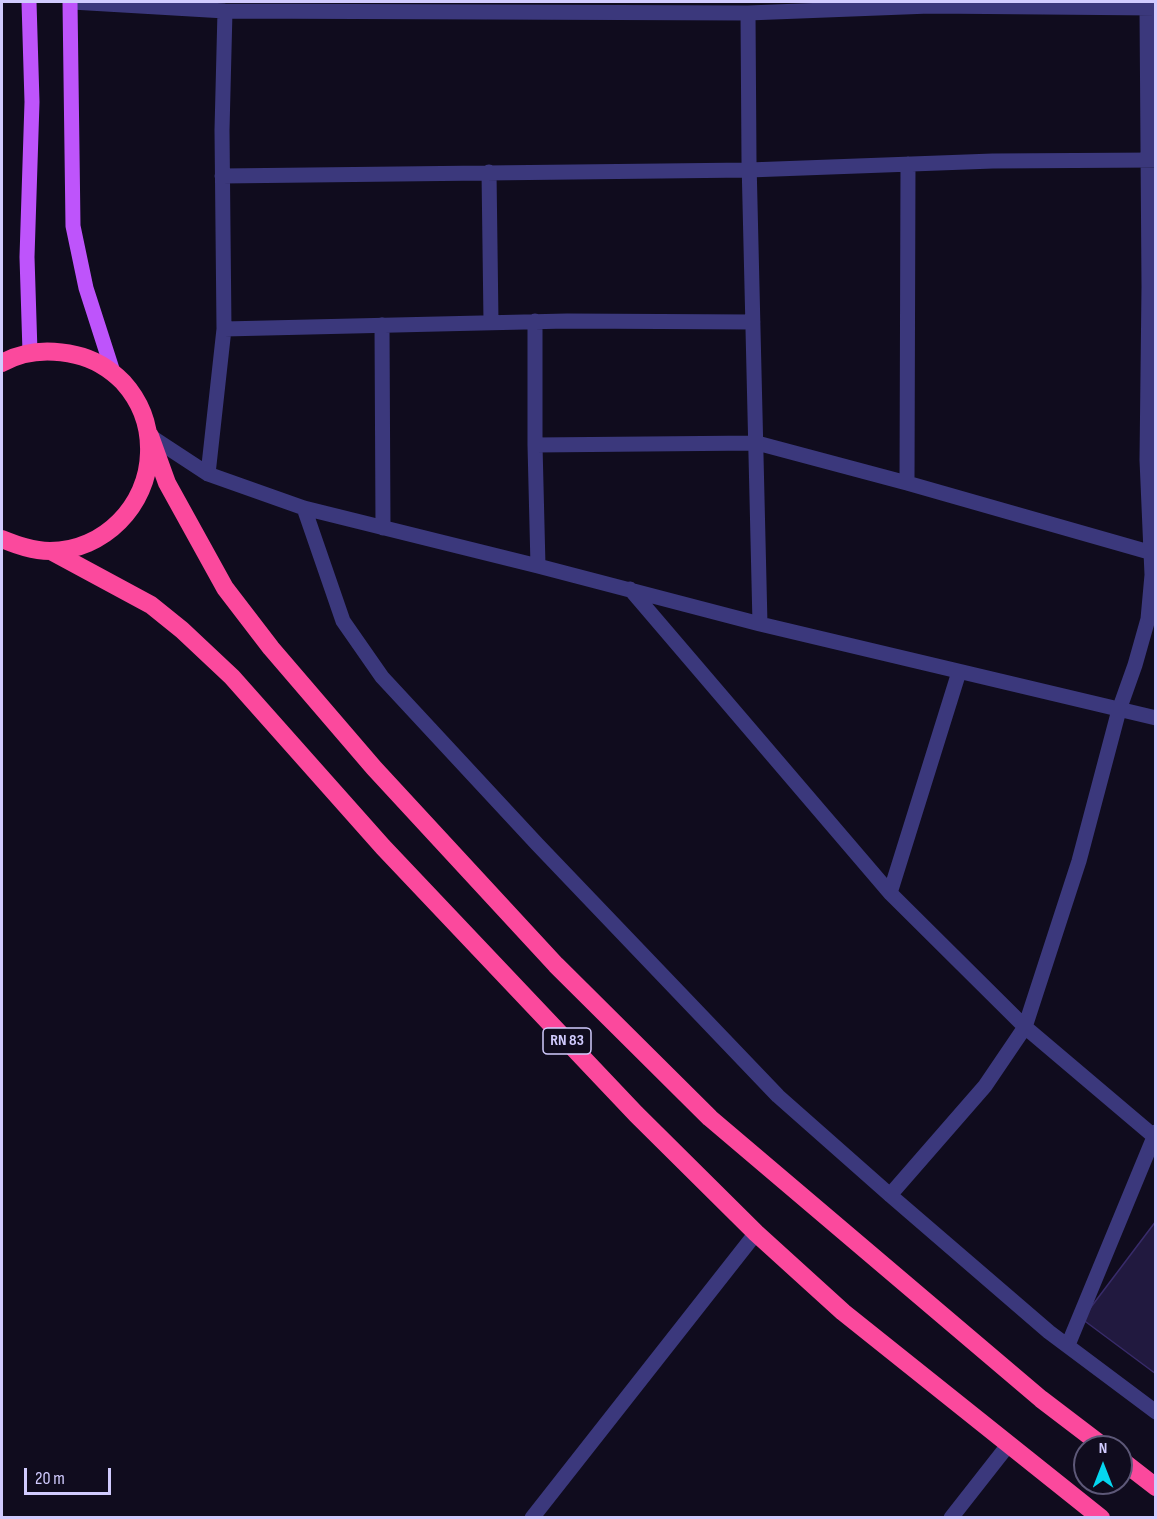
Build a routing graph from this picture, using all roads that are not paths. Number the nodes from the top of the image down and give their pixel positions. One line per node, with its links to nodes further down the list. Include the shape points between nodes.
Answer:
1 (29, 2): 16 (main road, via 32,102 27,257)
2 (71, 2): 4 (street); 17 (main road, via 73,226 86,288)
3 (1151, 8): 5 (street, via 930,6); 6 (street)
4 (225, 11): 5 (street); 10 (street)
5 (748, 13): 8 (street)
6 (1152, 160): 7 (street); 27 (street, via 1147,460)
7 (908, 164): 8 (street); 22 (street)
8 (749, 170): 9 (street); 13 (street)
9 (489, 172): 10 (street); 12 (street)
10 (222, 176): 15 (street)
11 (535, 321): 12 (street); 13 (street); 20 (street)
12 (491, 322): 14 (street)
13 (753, 322): 19 (street)
14 (382, 325): 15 (street); 24 (street)
15 (224, 329): 21 (street)
16 (11, 355): 17 (highway, via 59,351 88,357)
17 (113, 372): 18 (highway, via 131,391)
18 (150, 436): 21 (street); 26 (highway, via 149,470 136,502 114,528 84,545); 41 (highway, RN 83, via 167,483 225,588 270,648 374,768 556,965 710,1118)
19 (757, 443): 20 (street); 22 (street); 30 (street)
20 (535, 445): 28 (street)
21 (208, 474): 23 (street)
22 (907, 483): 27 (street)
23 (304, 508): 24 (street); 37 (street, via 343,621 382,677 706,1023 778,1096)
24 (383, 528): 28 (street)
25 (2, 539): 26 (highway, via 26,548)
26 (51, 551): 38 (highway, RN 83, via 151,605 232,677 383,847 636,1114)
27 (1153, 553): 32 (street, via 1148,619)
28 (538, 566): 29 (street)
29 (630, 589): 30 (street); 34 (street)
30 (760, 624): 31 (street)
31 (959, 672): 32 (street); 34 (street)
32 (1119, 710): 33 (street); 35 (street, via 1079,861)
33 (1155, 718)
34 (890, 893): 35 (street)
35 (1025, 1027): 36 (street); 37 (street, via 985,1086)
36 (1155, 1136): 39 (street)
37 (890, 1195): 39 (street)
38 (756, 1233): 42 (highway, RN 83, via 843,1312); 45 (street)
39 (1068, 1345): 40 (street)
40 (1155, 1412)
41 (1088, 1435)
42 (1009, 1444): 46 (street); 47 (highway, RN 83)
43 (1133, 1470): 44 (highway)
44 (1155, 1487)
45 (532, 1518)
46 (951, 1518)
47 (1101, 1518)

